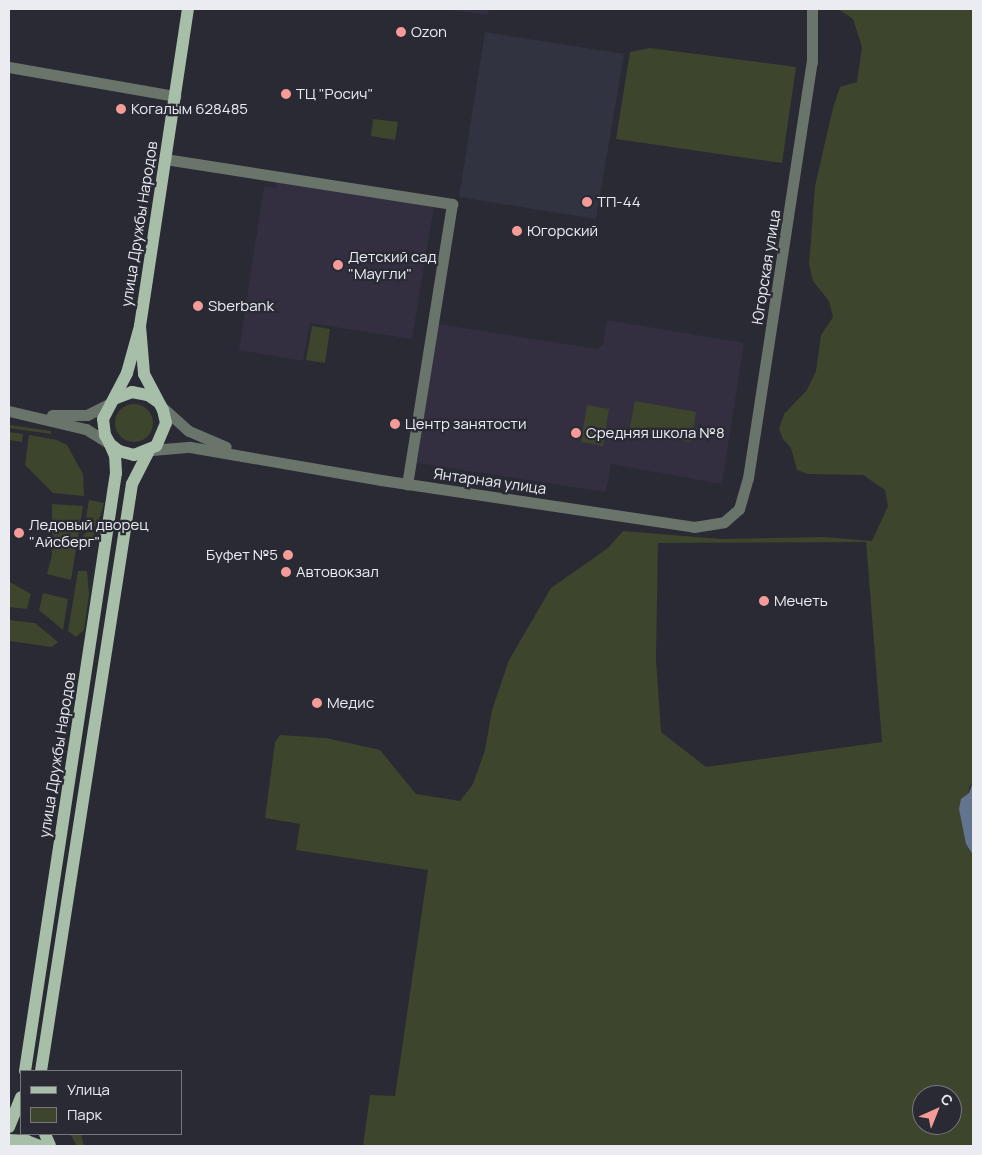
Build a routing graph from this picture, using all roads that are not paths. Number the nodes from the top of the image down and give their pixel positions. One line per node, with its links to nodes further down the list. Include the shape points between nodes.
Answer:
1 (188, 9): 4 (main road, улица Дружбы Народов)
2 (812, 9): 15 (street, Югорская улица, via 812,62 748,478 739,509)
3 (9, 66): 4 (street)
4 (175, 96): 5 (main road, улица Дружбы Народов)
5 (165, 159): 6 (main road, улица Дружбы Народов); 14 (street, via 452,204)
6 (140, 326): 7 (main road, via 127,373); 8 (main road, via 144,374)
7 (111, 402): 8 (main road, via 132,392 148,395); 10 (street, via 80,416); 11 (main road, via 102,425)
8 (158, 403): 12 (main road, via 165,429); 13 (street, via 179,424 198,436)
9 (9, 411): 10 (street)
10 (30, 415): 11 (street, via 86,429)
11 (110, 444): 12 (main road, via 129,455); 16 (main road, улица Дружбы Народов, via 116,456 116,473)
12 (150, 451): 13 (street, via 180,446); 17 (main road, via 137,469 132,484)
13 (253, 457): 14 (street, Янтарная улица)
14 (407, 484): 15 (street, Янтарная улица, via 694,527)
15 (724, 522)
16 (25, 1070)
17 (41, 1070)
18 (20, 1100): 19 (main road)
19 (9, 1127)
20 (9, 1140): 21 (main road)
21 (40, 1146)

